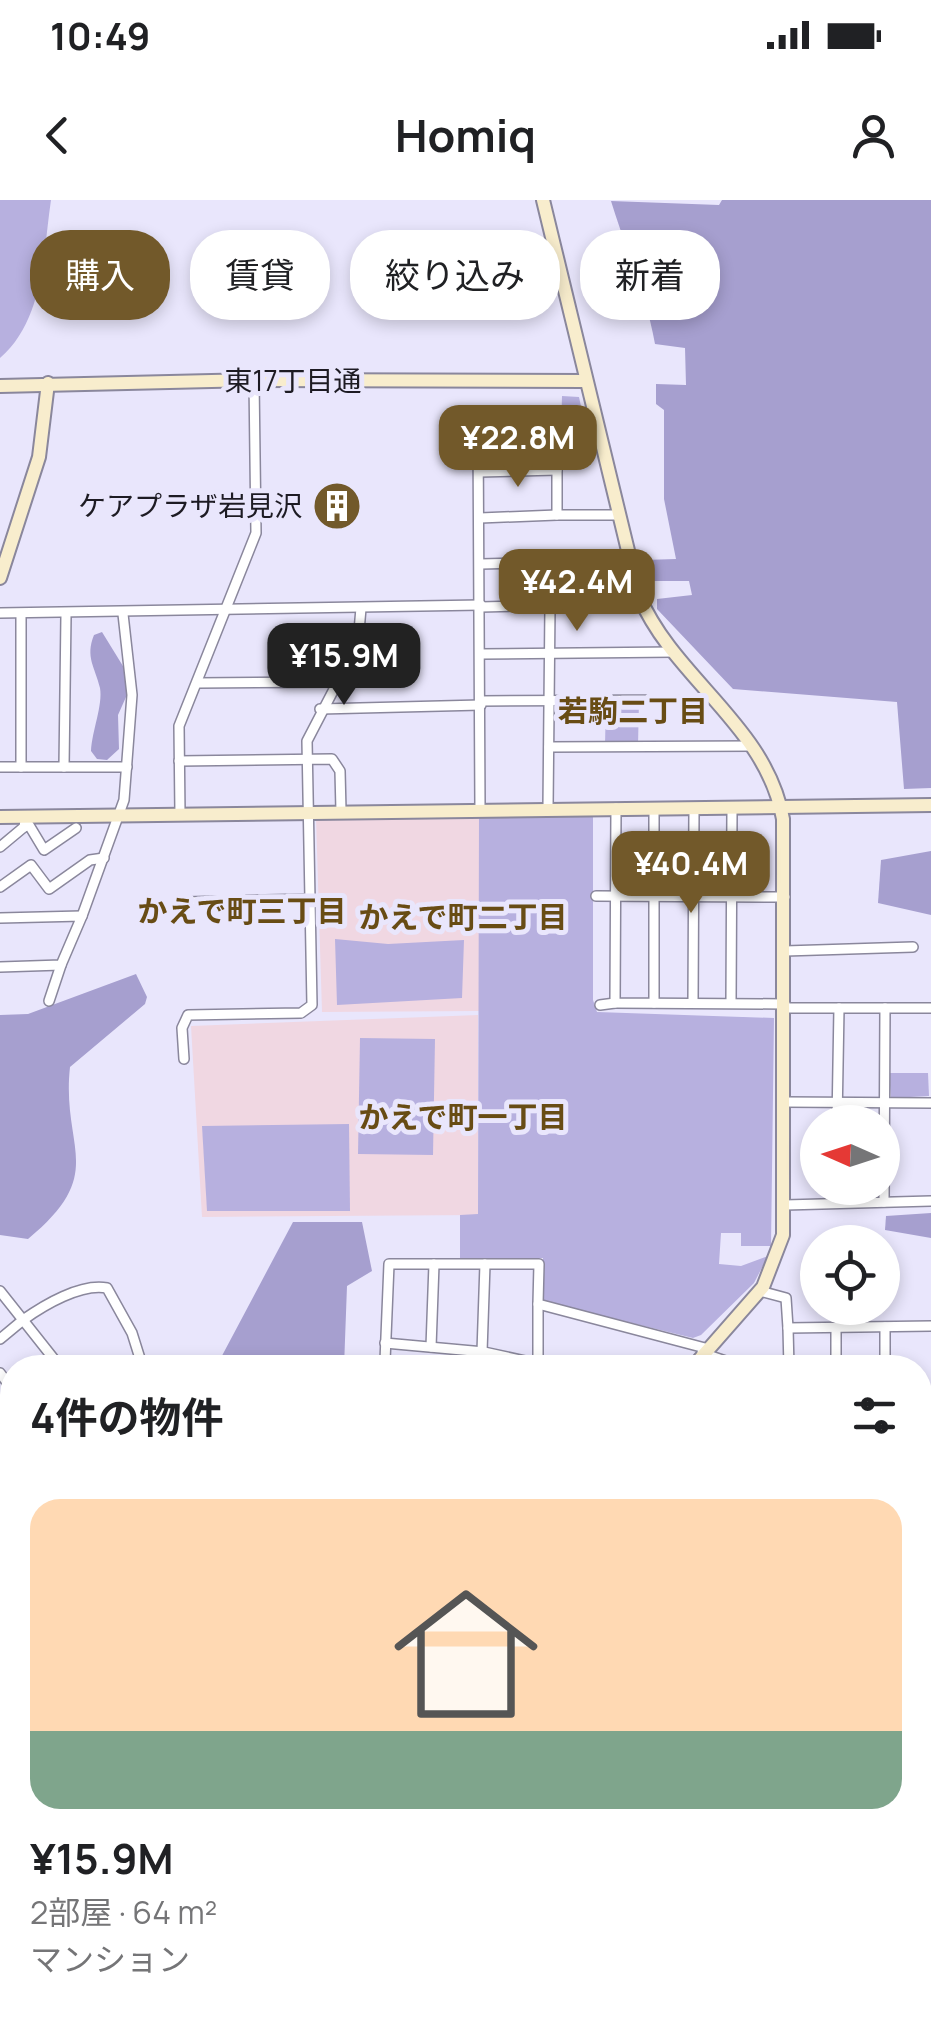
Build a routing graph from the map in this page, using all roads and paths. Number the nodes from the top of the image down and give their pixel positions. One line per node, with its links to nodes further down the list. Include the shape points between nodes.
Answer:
1 (542, 200): 3 (street)
2 (254, 380): 3 (street, 東17丁目通); 4 (street, 東17丁目通); 18 (street, via 256,532)
3 (586, 381): 8 (street)
4 (48, 383): 5 (street, 東17丁目通); 13 (street, via 39,457)
5 (0, 386)
6 (556, 470): 7 (street); 7 (street, via 556,425 478,426); 9 (street)
7 (479, 472): 10 (street)
8 (618, 515): 9 (street); 11 (street)
9 (557, 516): 10 (street)
10 (480, 518): 12 (street)
11 (628, 560): 12 (street); 14 (street)
12 (480, 564): 15 (street)
13 (0, 578)
14 (642, 603): 16 (street); 23 (street)
15 (481, 606): 16 (street); 17 (street); 25 (street)
16 (550, 606): 24 (street)
17 (361, 608): 18 (street); 26 (street, via 358,643)
18 (222, 612): 20 (street); 27 (street)
19 (0, 614): 22 (street)
20 (123, 614): 21 (street); 39 (street, via 132,695)
21 (66, 615): 22 (street); 38 (street)
22 (21, 616): 37 (street)
23 (674, 652): 24 (street); 28 (street)
24 (550, 653): 25 (street); 29 (street)
25 (482, 654): 30 (street)
26 (337, 682): 27 (street); 31 (street)
27 (198, 684): 35 (street, via 179,726)
28 (711, 695): 29 (street); 32 (street)
29 (550, 701): 30 (street); 33 (street)
30 (481, 703): 31 (street); 46 (street)
31 (320, 709): 34 (street)
32 (754, 746): 33 (street); 43 (street)
33 (550, 747): 41 (street)
34 (305, 757): 35 (street); 48 (street, via 332,759 338,766); 49 (street)
35 (179, 761): 50 (street)
36 (0, 767): 37 (street)
37 (22, 767): 38 (street)
38 (64, 767): 39 (street)
39 (128, 767): 51 (street)
40 (931, 805): 43 (street)
41 (548, 808): 42 (street); 46 (street)
42 (616, 808): 44 (street); 61 (street)
43 (782, 808): 47 (street); 65 (street)
44 (654, 809): 45 (street); 62 (street)
45 (694, 809): 47 (street); 63 (street)
46 (480, 810): 48 (street)
47 (732, 810): 64 (street)
48 (340, 811): 49 (street)
49 (306, 812): 50 (street); 66 (street)
50 (180, 814): 51 (street)
51 (120, 815): 53 (street); 57 (street)
52 (0, 817): 53 (street)
53 (25, 822): 55 (street); 56 (street)
54 (76, 828): 56 (street)
55 (0, 847)
56 (44, 850): 58 (street)
57 (104, 858): 58 (street, via 90,860 50,889); 68 (street)
58 (30, 865): 59 (street)
59 (0, 886)
60 (596, 896): 61 (street)
61 (615, 896): 62 (street); 78 (street)
62 (653, 896): 63 (street); 75 (street)
63 (693, 897): 64 (street); 76 (street)
64 (733, 897): 65 (street); 77 (street)
65 (786, 897): 71 (street)
66 (309, 899): 67 (street); 84 (street, via 310,1009 188,1015)
67 (186, 902)
68 (82, 916): 69 (street); 72 (street)
69 (0, 918)
70 (913, 947): 71 (street)
71 (785, 950): 80 (street)
72 (61, 966): 73 (street); 74 (street)
73 (0, 967)
74 (50, 1001)
75 (654, 1002): 76 (street); 78 (street)
76 (693, 1002): 77 (street)
77 (732, 1002): 80 (street)
78 (615, 1003): 79 (street)
79 (600, 1005)
80 (785, 1006): 81 (street); 85 (street)
81 (839, 1008): 82 (street); 86 (street)
82 (885, 1008): 83 (street); 87 (street)
83 (931, 1008)
84 (184, 1060)
85 (785, 1102): 86 (street); 92 (street)
86 (838, 1102): 87 (street); 89 (street)
87 (885, 1103): 88 (street)
88 (931, 1103)
89 (838, 1105)
90 (931, 1200): 91 (street)
91 (900, 1201)
92 (785, 1204): 93 (street); 96 (street, via 781,1245)
93 (800, 1204)
94 (434, 1264): 95 (street); 105 (street, via 389,1264); 106 (street)
95 (485, 1264): 98 (street, via 539,1264); 108 (street)
96 (760, 1291): 102 (street, via 786,1298); 107 (street)
97 (0, 1292): 99 (street)
98 (538, 1304): 107 (street); 113 (street)
99 (23, 1320): 104 (street); 109 (street); 110 (street, via 48,1303 107,1288)
100 (931, 1326): 101 (street)
101 (885, 1327): 103 (street); 118 (street)
102 (788, 1328): 103 (street); 116 (street)
103 (836, 1328): 117 (street)
104 (0, 1339)
105 (385, 1343): 106 (street); 111 (street)
106 (431, 1347): 108 (street)
107 (704, 1350): 114 (street); 115 (street)
108 (482, 1352): 112 (street)
109 (51, 1355)
110 (140, 1355)
111 (384, 1355)
112 (494, 1355)
113 (538, 1355)
114 (701, 1355)
115 (716, 1355)
116 (788, 1355)
117 (836, 1355)
118 (885, 1355)

